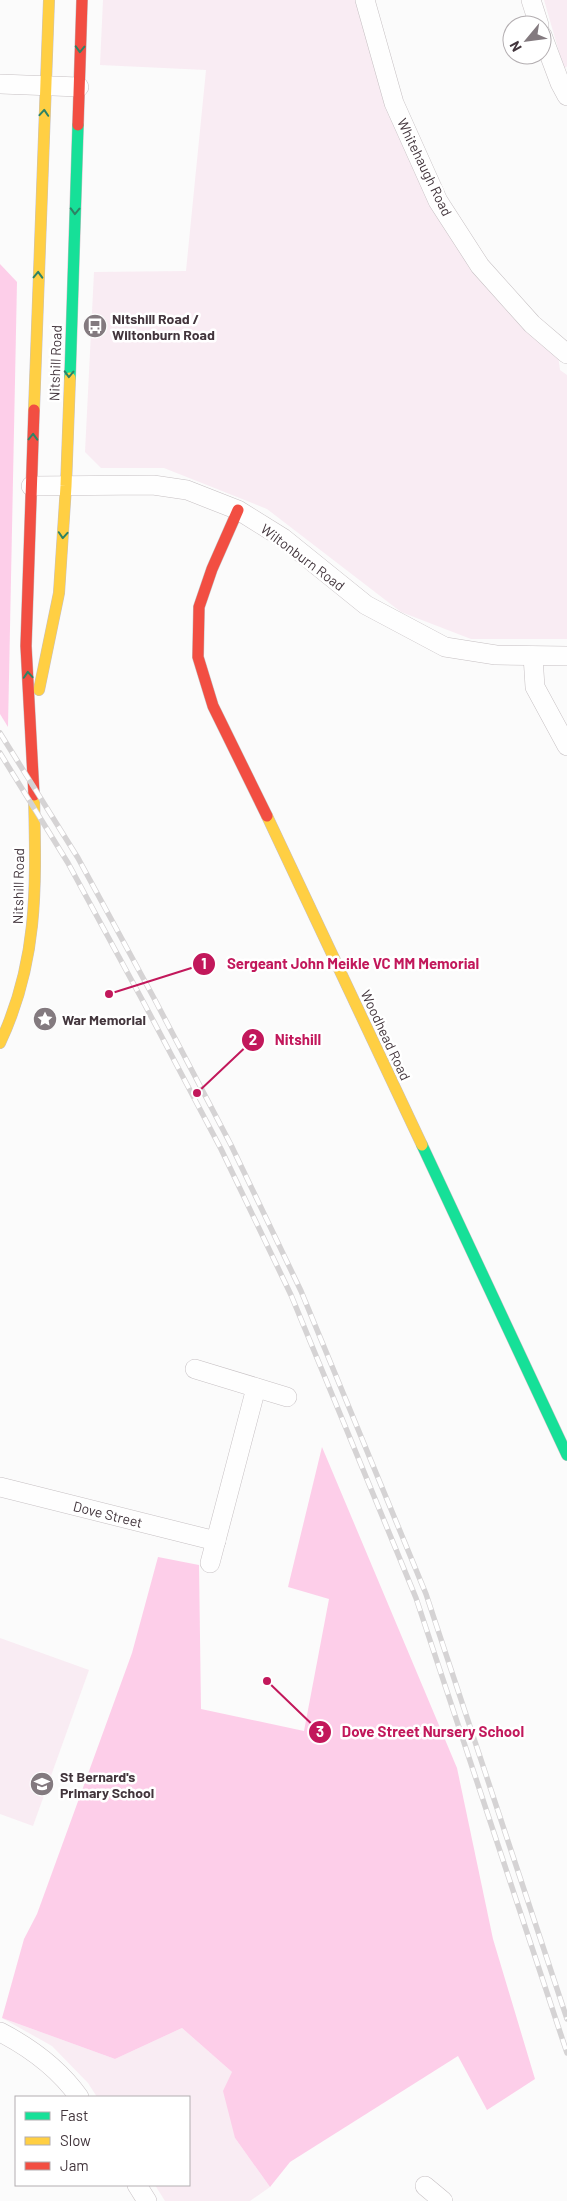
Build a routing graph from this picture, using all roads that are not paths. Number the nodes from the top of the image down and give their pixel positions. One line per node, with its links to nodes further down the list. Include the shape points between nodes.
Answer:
1 (49, 0): 8 (main road, Nitshill Road)
2 (82, 0): 9 (main road, Nitshill Road, one-way to 9)
3 (364, 0): 11 (street, Whitehaugh Road, via 394,103 438,201 480,266 532,324)
4 (531, 0): 5 (street)
5 (536, 15)
6 (552, 61): 10 (street)
7 (0, 84): 8 (street)
8 (46, 86): 9 (street); 12 (main road, Nitshill Road, one-way to 8)
9 (79, 87): 13 (main road, Nitshill Road, one-way to 13)
10 (567, 96)
11 (567, 354)
12 (31, 486): 13 (street, Wiltonburn Road); 17 (main road, Nitshill Road, one-way to 12, via 26,646)
13 (66, 486): 14 (street, Wiltonburn Road, via 153,485 186,490); 17 (main road, Nitshill Road, one-way to 17, via 58,593)
14 (238, 510): 15 (street, Wiltonburn Road, via 283,538 366,605 445,647 496,655); 23 (main road, Woodhead Road, via 199,607 198,657 213,706)
15 (533, 656): 16 (street, Wiltonburn Road); 18 (street, via 535,687)
16 (567, 656)
17 (32, 723): 19 (main road, Nitshill Road, via 35,880 32,941 21,995)
18 (567, 746)
19 (0, 1043)
20 (194, 1369): 21 (street)
21 (256, 1388): 22 (street); 25 (street)
22 (287, 1397)
23 (565, 1444)
24 (0, 1487): 25 (street, Dove Street)
25 (216, 1542): 26 (street)
26 (210, 1563)
27 (0, 2032): 28 (street, via 45,2062)
28 (78, 2096)
29 (138, 2186): 31 (street)
30 (425, 2186): 32 (street)
31 (147, 2201)
32 (444, 2201)

